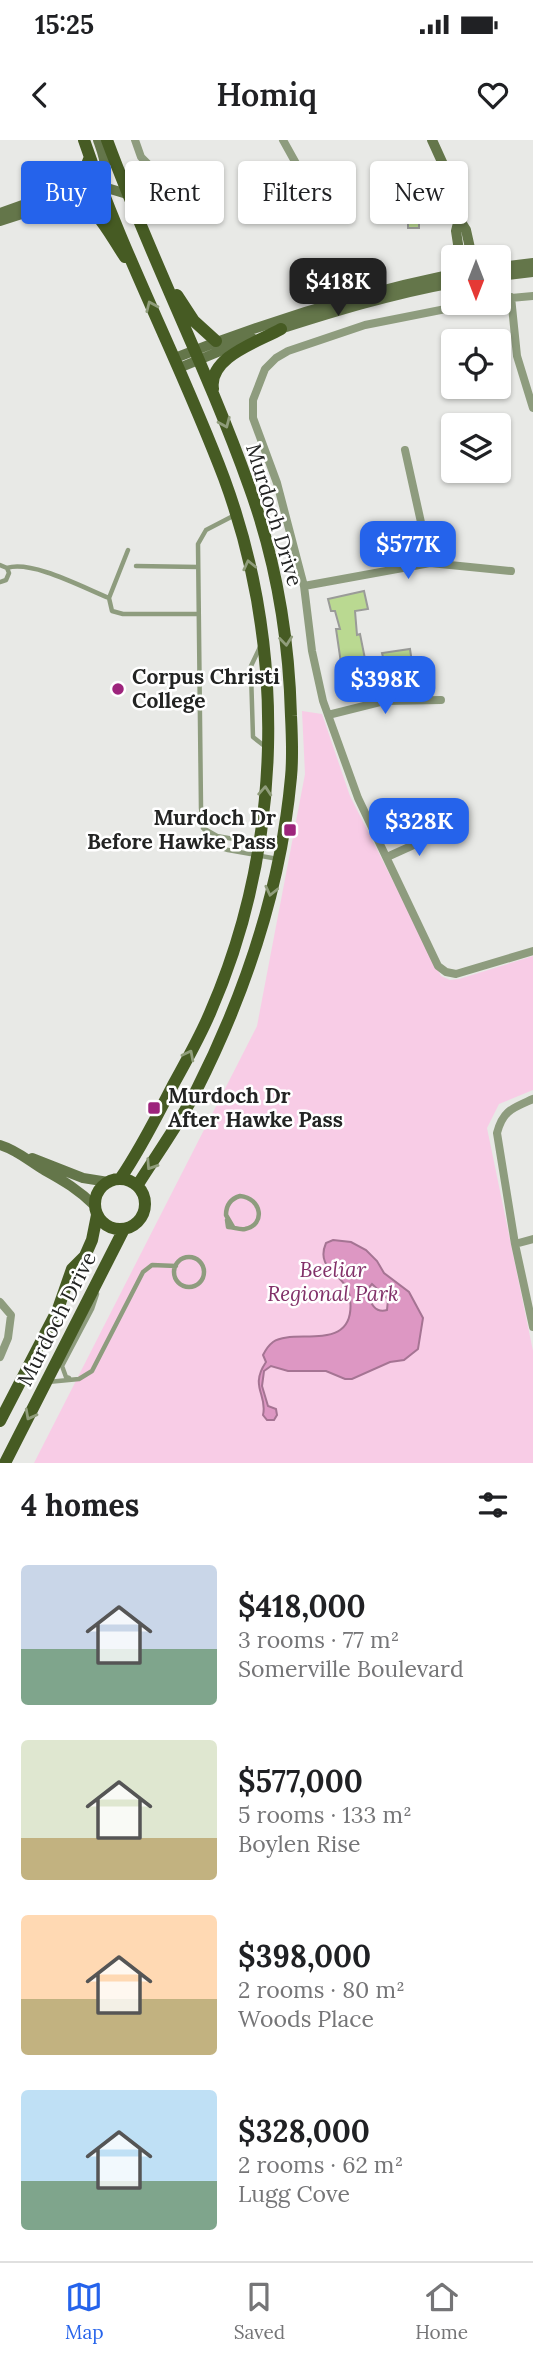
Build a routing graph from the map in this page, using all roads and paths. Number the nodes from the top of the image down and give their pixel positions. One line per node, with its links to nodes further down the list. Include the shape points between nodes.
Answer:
1 (84, 140): 7 (main road, Murdoch Drive)
2 (98, 140): 10 (main road)
3 (107, 140): 14 (main road, Murdoch Drive)
4 (135, 140): 11 (street)
5 (283, 140): 12 (street)
6 (432, 140): 13 (main road)
7 (90, 157): 8 (main road); 9 (main road, Murdoch Drive)
8 (88, 161)
9 (91, 161)
10 (105, 161)
11 (145, 161)
12 (295, 161)
13 (442, 161)
14 (125, 189)
15 (21, 207): 17 (main road)
16 (111, 211): 31 (main road, Murdoch Drive)
17 (0, 213)
18 (21, 213): 19 (main road)
19 (0, 221)
20 (103, 224): 31 (main road)
21 (140, 224): 24 (main road, Murdoch Drive)
22 (458, 224): 25 (main road)
23 (462, 224): 26 (main road)
24 (144, 234): 38 (main road, via 194,321); 39 (main road, Murdoch Drive)
25 (458, 245)
26 (469, 245)
27 (533, 263): 28 (main road)
28 (511, 266)
29 (533, 272): 30 (main road)
30 (511, 275)
31 (139, 277): 40 (main road, Murdoch Drive, one-way to 31)
32 (441, 277): 38 (main road, via 351,298)
33 (441, 285): 37 (main road)
34 (533, 296): 35 (street)
35 (511, 298): 42 (street, via 517,356)
36 (441, 310): 53 (street, via 365,325 288,351 265,369 253,400 253,418 277,484)
37 (281, 329): 39 (main road); 41 (main road, via 219,366 212,383)
38 (216, 341): 39 (main road)
39 (197, 355): 40 (main road); 41 (main road, Murdoch Drive)
40 (177, 363): 44 (main road, Murdoch Drive)
41 (214, 398): 61 (main road, Murdoch Drive, one-way to 61, via 265,535 284,622 292,764)
42 (533, 408)
43 (405, 450): 46 (street)
44 (236, 515): 49 (lane, via 202,534); 60 (main road, Murdoch Drive, one-way to 44, via 266,793 267,687 260,615)
45 (128, 550): 54 (lane)
46 (430, 563): 51 (street); 53 (street)
47 (0, 565): 50 (lane)
48 (136, 566): 49 (lane)
49 (198, 567): 55 (lane)
50 (7, 568): 52 (lane, via 8,578); 54 (lane, via 30,567)
51 (511, 571)
52 (0, 582)
53 (304, 586): 57 (street, via 312,651)
54 (109, 598): 55 (lane, via 116,613)
55 (198, 614): 58 (lane)
56 (441, 700): 57 (street, via 384,701)
57 (328, 715): 62 (street, via 358,798)
58 (203, 827): 60 (lane); 60 (lane, via 212,845 228,850)
59 (440, 833): 62 (street)
60 (257, 849): 61 (lane); 61 (lane); 67 (main road, Murdoch Drive, one-way to 60, via 136,1156 210,1014 245,911)
61 (280, 853): 68 (main road, Murdoch Drive, one-way to 68, via 262,928 222,1037 187,1108)
62 (387, 857): 63 (street, via 442,969 456,974)
63 (533, 951)
64 (533, 1099): 73 (street, via 506,1112 496,1133)
65 (0, 1144): 66 (main road)
66 (26, 1156): 67 (main road, via 83,1178); 69 (main road, via 75,1187)
67 (114, 1180): 68 (main road); 69 (main road, via 98,1192)
68 (138, 1186): 71 (main road, via 144,1212 136,1223)
69 (96, 1211): 71 (main road, via 111,1227); 79 (main road, Murdoch Drive, via 92,1240 72,1269 58,1309)
70 (227, 1220): 70 (lane, via 233,1227 249,1228 259,1211 254,1201 240,1196 231,1200)
71 (124, 1228): 75 (main road, Murdoch Drive)
72 (533, 1239): 73 (street)
73 (515, 1244): 77 (street)
74 (176, 1266): 74 (lane, via 184,1258 196,1259 204,1268 203,1278 197,1285 184,1286 176,1279); 81 (lane, via 152,1265 143,1272 92,1371)
75 (100, 1275): 80 (main road, Murdoch Drive); 81 (lane, via 92,1309 62,1366)
76 (0, 1302): 78 (street, via 11,1315)
77 (533, 1327)
78 (0, 1357)
79 (30, 1363): 80 (main road); 82 (main road, Murdoch Drive)
80 (53, 1379): 81 (lane); 83 (main road, Murdoch Drive, one-way to 83)
81 (72, 1380)
82 (0, 1422)
83 (5, 1463)

